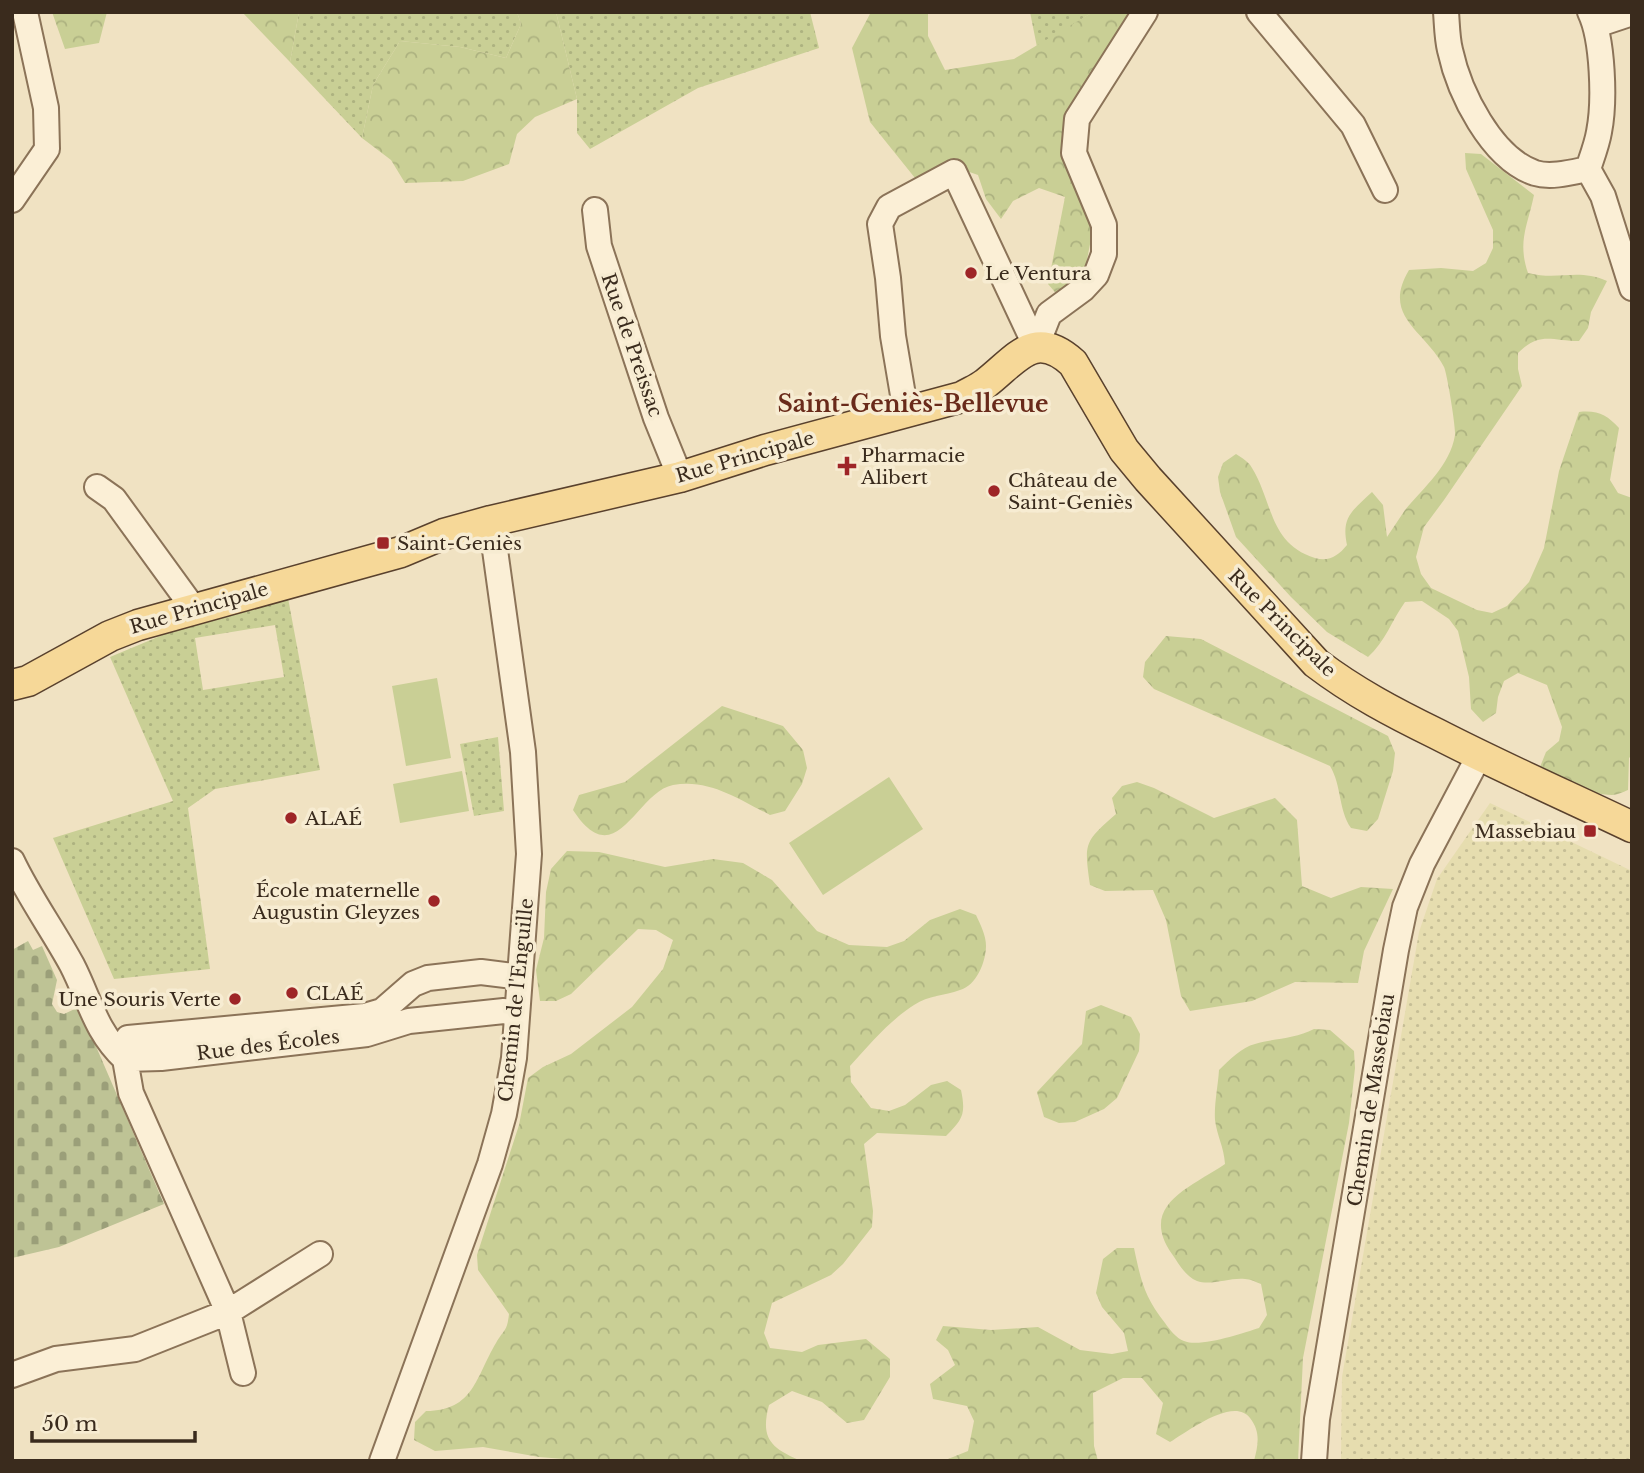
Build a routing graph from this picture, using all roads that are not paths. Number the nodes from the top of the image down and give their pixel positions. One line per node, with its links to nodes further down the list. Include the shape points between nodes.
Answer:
1 (25, 12): 9 (street, via 47,108 47,149)
2 (1145, 12): 12 (street, via 1077,119 1074,153 1104,225 1104,254 1096,275 1049,314)
3 (1259, 12): 8 (street, via 1353,125)
4 (1446, 12): 7 (street, via 1450,49 1464,93 1485,132 1515,162 1537,174)
5 (1632, 13): 6 (street)
6 (1593, 18): 7 (street, via 1602,99 1599,132)
7 (1588, 169): 11 (street, via 1603,196)
8 (1385, 190)
9 (12, 200)
10 (595, 210): 14 (street, Rue de Preissac, via 599,246 656,418)
11 (1632, 288)
12 (1036, 347): 13 (main road, Rue Principale, via 1028,348 962,397); 13 (street, via 954,172 889,207 880,224); 21 (main road, Rue Principale, via 1048,347 1073,363 1124,450 1316,663 1376,704)
13 (906, 413): 14 (main road, Rue Principale)
14 (681, 477): 16 (main road, Rue Principale)
15 (97, 487): 17 (street, via 114,499)
16 (491, 521): 17 (main road, Rue Principale, via 401,552); 24 (street, Chemin de l'Enguille, via 527,801 529,854)
17 (194, 609): 18 (main road, Rue Principale, via 110,636)
18 (55, 665): 19 (main road, Rue Principale); 20 (main road, Rue Principale)
19 (12, 668)
20 (12, 685)
21 (1479, 756): 22 (main road, Rue Principale); 34 (street, Chemin de Massebiau, via 1422,864 1405,907 1317,1419)
22 (1632, 827)
23 (13, 864): 28 (street, via 72,965 100,1030 110,1045)
24 (520, 977): 25 (street, Rue des Écoles, via 481,972 428,978); 26 (street, Chemin de l'Enguille)
25 (400, 997): 27 (street); 28 (street, Rue des Écoles, via 382,1011 365,1016)
26 (517, 1014): 27 (street, Rue des Écoles, via 504,1011); 33 (street, Chemin de l'Enguille, via 504,1114 490,1164)
27 (410, 1021): 28 (street, Rue des Écoles, via 367,1034 161,1058)
28 (126, 1049): 30 (street, via 131,1093)
29 (320, 1254): 30 (street)
30 (228, 1312): 31 (street); 32 (street, via 135,1349 56,1359)
31 (243, 1373)
32 (12, 1375)
33 (382, 1461)
34 (1314, 1461)

